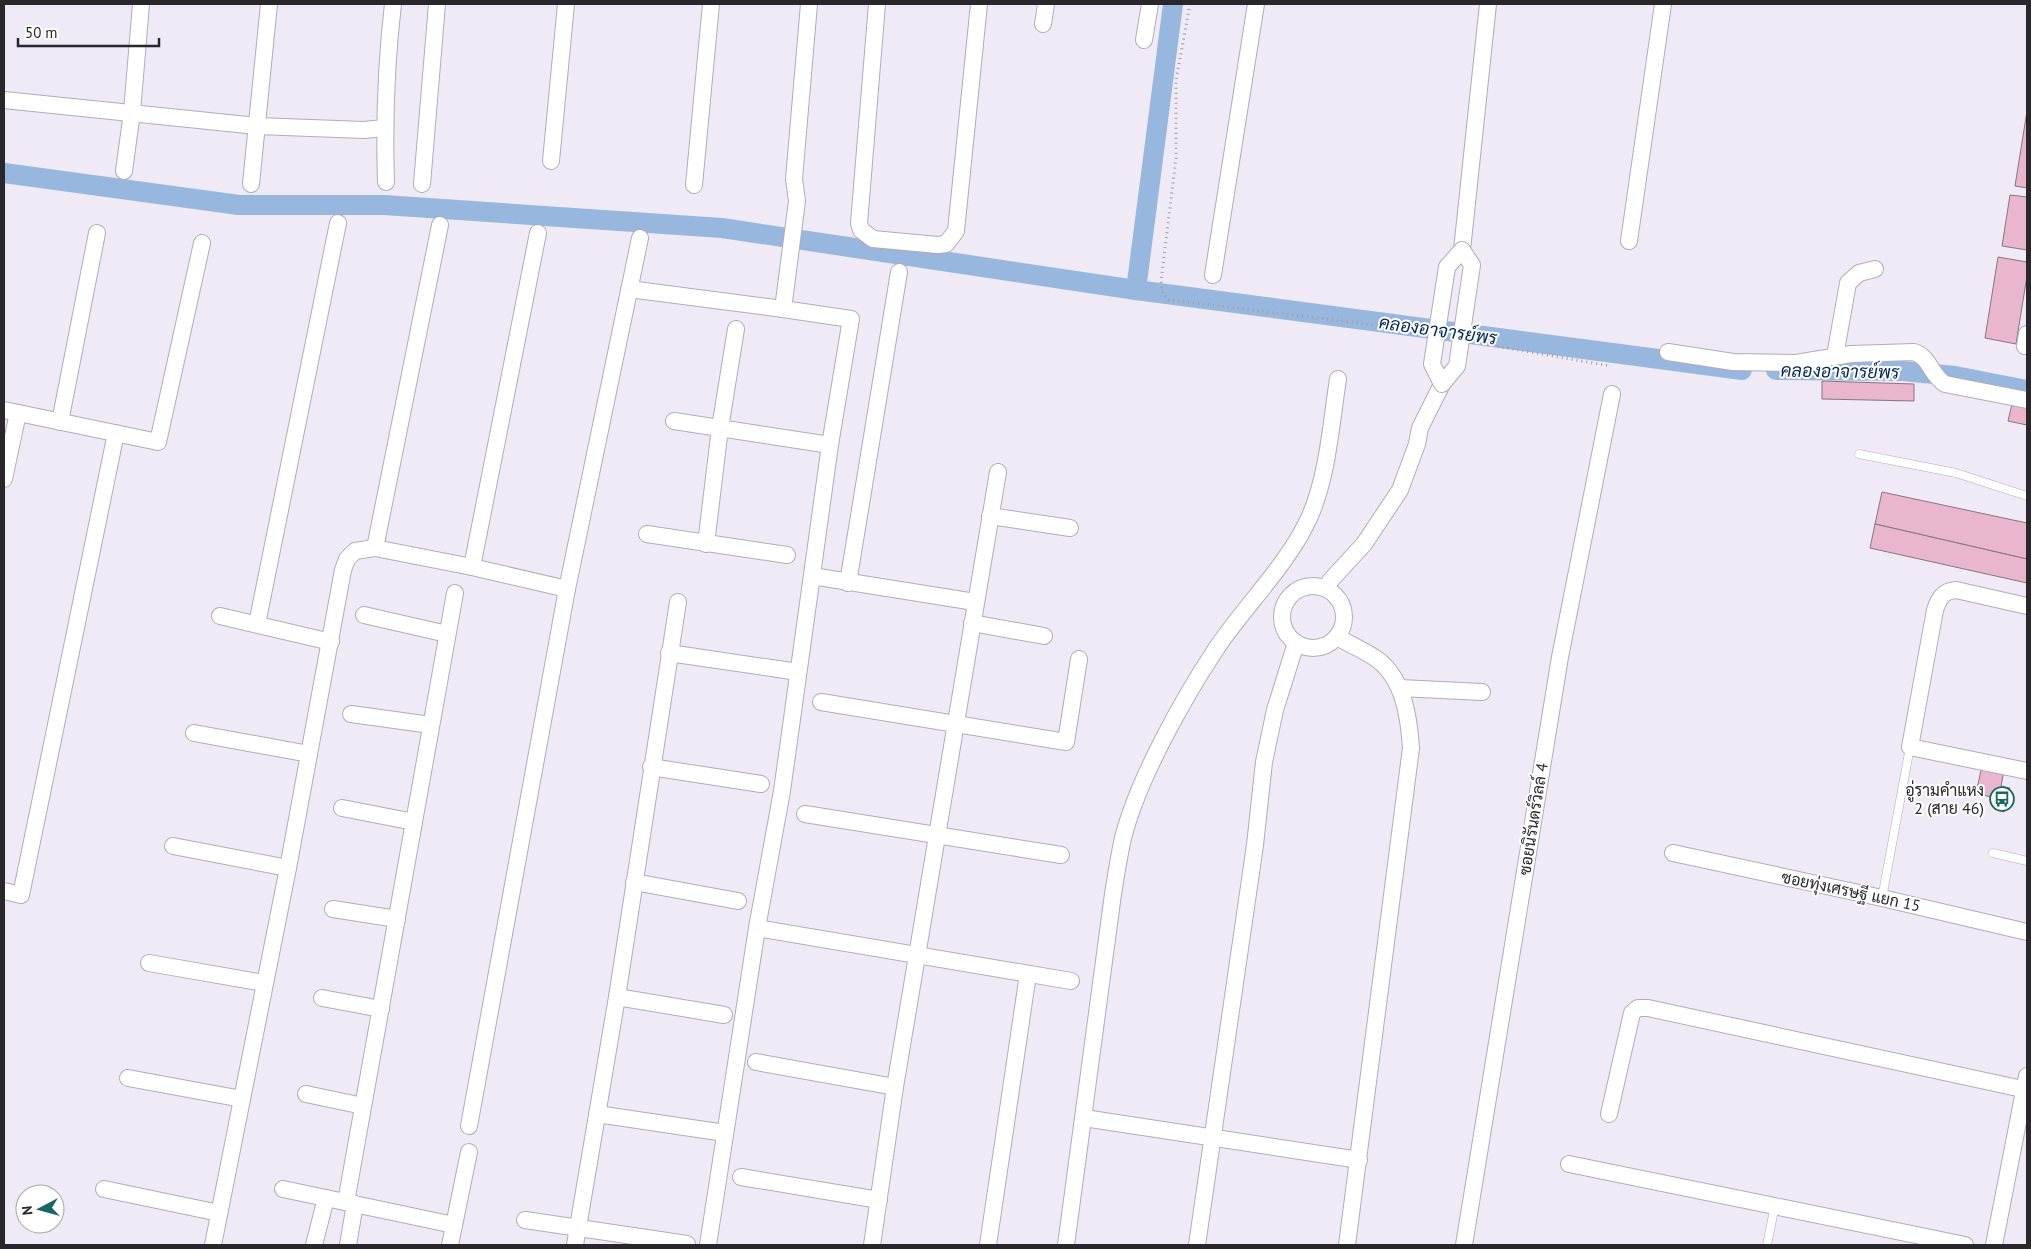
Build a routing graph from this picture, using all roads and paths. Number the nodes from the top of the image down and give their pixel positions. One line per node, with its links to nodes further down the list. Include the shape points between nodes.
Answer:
1 (142, 4): 19 (street)
2 (269, 4): 20 (street)
3 (393, 4): 21 (street)
4 (437, 4): 26 (street)
5 (566, 4): 22 (street)
6 (712, 4): 27 (street)
7 (809, 4): 40 (street, via 794,179 797,201)
8 (877, 4): 9 (street, via 859,223 861,230 873,239 938,246 946,244 956,231)
9 (979, 4)
10 (1046, 4): 16 (street)
11 (1150, 4): 17 (street)
12 (1190, 4): 42 (path, via 1176,80 1176,158 1161,288 1163,294 1169,300 1352,322)
13 (1256, 4): 38 (street)
14 (1488, 4): 35 (street)
15 (1663, 4): 33 (street)
16 (1043, 24)
17 (1144, 40)
18 (4, 100): 19 (street)
19 (132, 112): 20 (street); 23 (street)
20 (257, 126): 21 (street); 25 (street)
21 (384, 128): 24 (street)
22 (551, 161)
23 (124, 171)
24 (386, 182)
25 (251, 184)
26 (422, 184)
27 (694, 185)
28 (338, 223): 81 (street)
29 (440, 225): 65 (street)
30 (538, 233): 67 (street)
31 (97, 234): 53 (street)
32 (640, 238): 39 (street)
33 (1629, 240)
34 (202, 243): 55 (street, via 158,442)
35 (1462, 250): 48 (street, bridge, via 1447,267 1432,364); 48 (street, bridge, via 1472,265 1457,366)
36 (1875, 269): 45 (street, via 1859,273 1848,283)
37 (899, 272): 69 (street)
38 (1214, 275)
39 (629, 289): 40 (street); 71 (street)
40 (783, 309): 56 (street, via 850,319)
41 (736, 329): 54 (street)
42 (1430, 335)
43 (1468, 342): 46 (path)
44 (1668, 352): 45 (street, via 1733,362 1796,363)
45 (1835, 356): 50 (street, via 1906,352 1922,355 1945,384)
46 (1610, 366)
47 (1338, 379): 70 (street, via 1316,503 1302,532)
48 (1442, 384): 72 (street, via 1420,428 1410,468 1400,490)
49 (1612, 394): 168 (street, ซอยนิรันดร์วิลล์ 4, via 1560,657)
50 (2027, 400)
51 (11, 412): 53 (street); 59 (street)
52 (674, 421): 54 (street)
53 (60, 422): 55 (street)
54 (720, 428): 56 (street); 64 (street)
55 (116, 433): 113 (street, via 21,895)
56 (830, 445): 68 (street)
57 (1859, 454): 60 (lane, via 1956,473)
58 (998, 472): 61 (street)
59 (4, 479)
60 (2027, 496)
61 (990, 516): 62 (street); 75 (street)
62 (1070, 528)
63 (647, 534): 64 (street)
64 (706, 544): 66 (street)
65 (375, 548): 67 (street); 85 (street, via 355,551 347,559)
66 (787, 555)
67 (472, 567): 71 (street)
68 (812, 576): 69 (street); 89 (street)
69 (848, 582): 75 (street)
70 (1268, 582): 76 (street); 138 (street, via 1217,648 1184,703 1141,788 1124,837 1113,894)
71 (567, 589): 139 (street)
72 (1327, 589): 76 (street, via 1318,586 1300,589); 84 (street, via 1341,602 1344,610 1342,629)
73 (454, 593): 82 (street)
74 (678, 602): 87 (street)
75 (975, 602): 80 (street)
76 (1286, 602): 86 (street, via 1283,611 1285,629)
77 (2027, 606): 97 (street, via 1956,590 1940,597 1934,610)
78 (364, 615): 82 (street)
79 (220, 616): 81 (street)
80 (972, 623): 83 (street); 95 (street)
81 (257, 624): 85 (street)
82 (447, 634): 94 (street)
83 (1044, 636)
84 (1337, 637): 86 (street, via 1322,647 1304,647); 90 (street, via 1379,661)
85 (331, 642): 98 (street)
86 (1296, 643): 141 (street, via 1274,710 1264,762)
87 (669, 653): 89 (street); 99 (street)
88 (1079, 659): 95 (street, via 1066,742)
89 (798, 672): 118 (street, via 782,791)
90 (1400, 688): 91 (street); 143 (street, via 1411,748)
91 (1482, 692)
92 (821, 702): 95 (street)
93 (351, 714): 94 (street)
94 (431, 725): 104 (street)
95 (955, 725): 105 (street)
96 (194, 733): 98 (street)
97 (1910, 747): 100 (street); 114 (lane)
98 (309, 754): 111 (street)
99 (651, 767): 101 (street); 112 (street)
100 (2027, 771)
101 (761, 784)
102 (342, 808): 104 (street)
103 (805, 814): 105 (street)
104 (414, 822): 117 (street)
105 (936, 836): 109 (street); 120 (street)
106 (173, 846): 111 (street)
107 (1674, 853): 114 (street, ซอยทุ่งเศรษฐี แยก 15)
108 (1993, 853): 110 (lane)
109 (1061, 855)
110 (2027, 861)
111 (288, 868): 124 (street)
112 (634, 882): 115 (street); 125 (street)
113 (4, 891)
114 (1882, 898): 119 (street, ซอยทุ่งเศรษฐี แยก 15)
115 (738, 901)
116 (333, 909): 117 (street)
117 (397, 919): 127 (street)
118 (757, 928): 120 (street); 140 (street)
119 (2027, 932)
120 (918, 954): 122 (street); 132 (street)
121 (149, 963): 124 (street)
122 (1028, 974): 123 (street); 164 (street)
123 (1071, 981)
124 (264, 983): 134 (street)
125 (617, 997): 128 (street); 136 (street)
126 (322, 998): 127 (street)
127 (381, 1009): 135 (street)
128 (724, 1015)
129 (756, 1062): 132 (street)
130 (128, 1078): 134 (street)
131 (2026, 1085): 137 (street, via 1638,1008 1632,1013); 171 (street)
132 (895, 1087): 149 (street)
133 (306, 1094): 135 (street)
134 (242, 1099): 152 (street)
135 (363, 1106): 150 (street)
136 (597, 1114): 140 (street); 155 (street)
137 (1609, 1114)
138 (1084, 1118): 141 (street); 165 (street)
139 (469, 1126)
140 (725, 1133): 162 (street)
141 (1214, 1137): 143 (street); 166 (street)
142 (469, 1152): 154 (street)
143 (1359, 1160): 167 (street)
144 (1569, 1164): 151 (street)
145 (741, 1177): 149 (street)
146 (104, 1189): 152 (street)
147 (283, 1189): 148 (street)
148 (326, 1198): 150 (street); 158 (street)
149 (879, 1200): 163 (street)
150 (350, 1203): 154 (street); 159 (street)
151 (1775, 1205): 169 (lane); 170 (street)
152 (219, 1213): 157 (street)
153 (524, 1220): 155 (street)
154 (454, 1225): 160 (street)
155 (579, 1227): 156 (street); 161 (street)
156 (688, 1244)
157 (213, 1245)
158 (314, 1245)
159 (348, 1245)
160 (450, 1245)
161 (575, 1245)
162 (708, 1245)
163 (872, 1245)
164 (988, 1245)
165 (1066, 1245)
166 (1197, 1245)
167 (1347, 1245)
168 (1464, 1245)
169 (1767, 1245)
170 (1965, 1245)
171 (1994, 1245)

